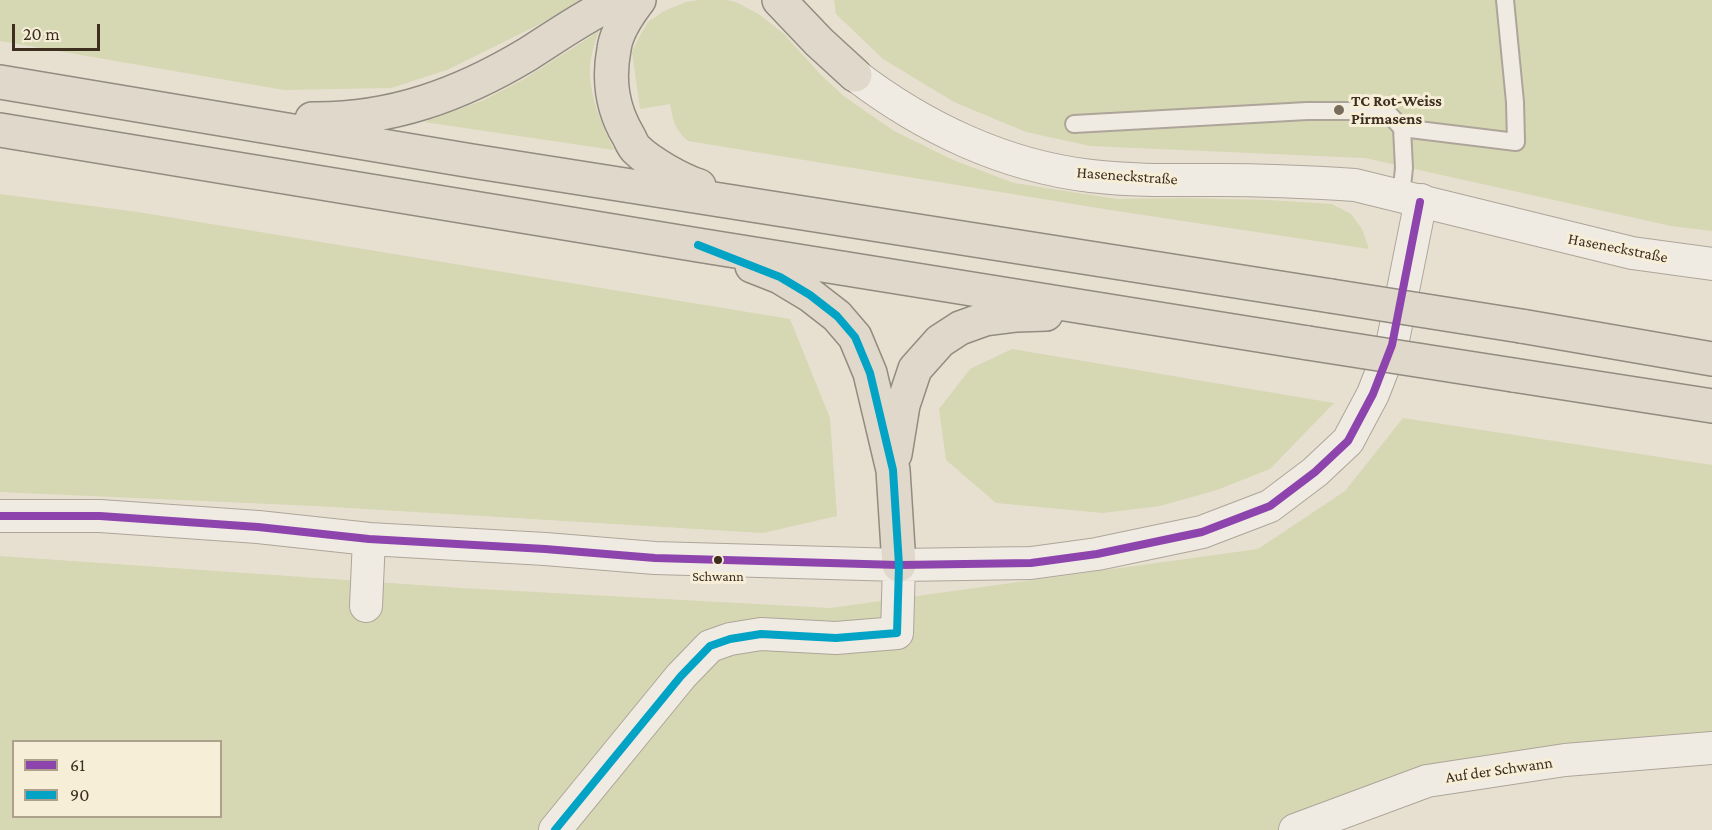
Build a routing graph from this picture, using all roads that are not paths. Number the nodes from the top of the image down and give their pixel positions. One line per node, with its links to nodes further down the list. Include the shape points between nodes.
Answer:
1 (618, 0): 7 (highway, via 526,55 437,99 342,120)
2 (639, 0): 12 (highway, via 628,13 614,47 612,99 620,122 636,148 666,170 695,185)
3 (779, 0): 5 (highway)
4 (1505, 0): 9 (lane, via 1516,142)
5 (855, 75): 11 (street, Haseneckstraße, via 914,116 945,132 978,147 1057,170 1135,180 1355,185)
6 (0, 82): 7 (highway)
7 (216, 117): 12 (highway)
8 (1074, 123): 9 (lane, via 1307,111 1386,111)
9 (1402, 128): 11 (lane, via 1404,168)
10 (0, 130): 13 (highway)
11 (1411, 198): 14 (street, Haseneckstraße, via 1632,253); 21 (street, via 1392,345 1373,394 1348,441 1316,472 1270,506 1202,532 1096,554 1031,563)
12 (765, 206): 16 (highway, bridge)
13 (698, 245): 15 (highway); 18 (highway, via 780,277 837,316 855,337 870,373)
14 (1712, 264)
15 (1108, 311): 17 (highway, bridge); 18 (highway, via 985,320 960,328 940,341 915,369 903,405)
16 (1712, 359)
17 (1712, 406)
18 (893, 470): 21 (highway)
19 (0, 516): 20 (street, via 100,516 258,526)
20 (369, 539): 21 (street, via 655,558); 22 (street)
21 (899, 565): 24 (street, via 897,633 836,638 761,634 710,646)
22 (366, 606)
23 (1712, 748): 25 (street, Auf der Schwann, via 1565,760 1427,781)
24 (555, 830)
25 (1294, 830)

